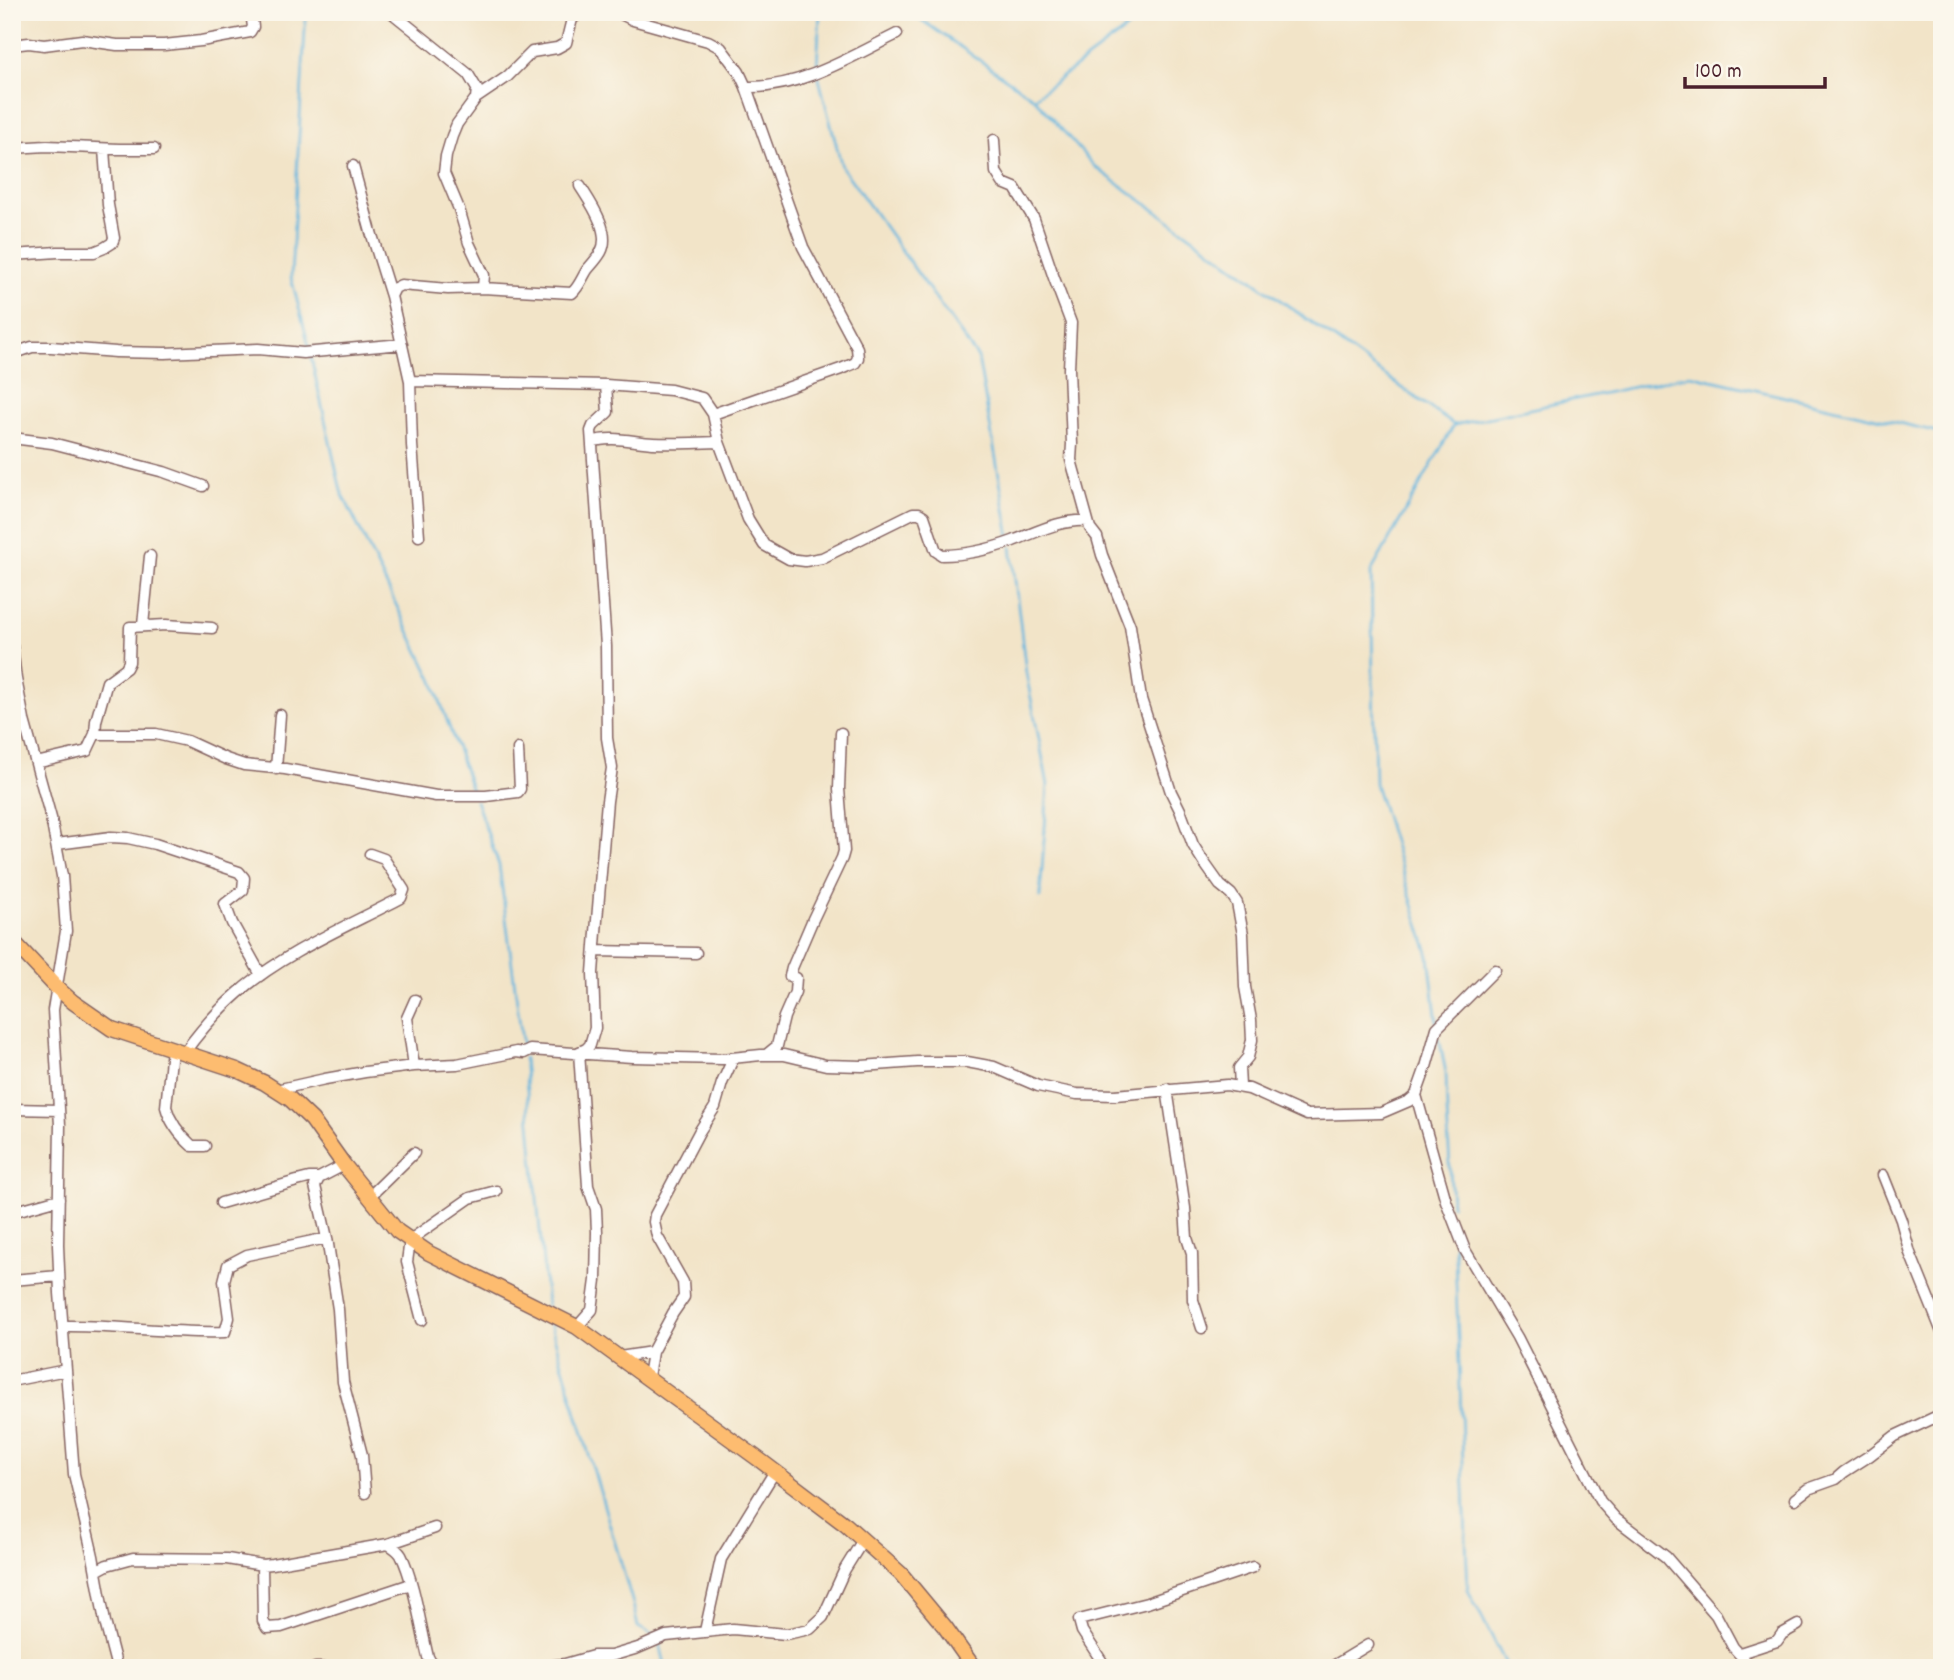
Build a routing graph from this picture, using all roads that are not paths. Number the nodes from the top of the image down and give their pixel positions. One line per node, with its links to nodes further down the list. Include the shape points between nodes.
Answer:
1 (251, 12): 6 (street, via 250,32 201,41)
2 (391, 12): 8 (street, via 468,74 477,89)
3 (581, 12): 8 (street, via 572,19 566,43 532,52)
4 (617, 12): 7 (street, via 721,48)
5 (897, 34): 7 (street, via 817,72 777,85)
6 (12, 45)
7 (746, 87): 24 (street, via 803,247 853,338 858,358 818,378)
8 (476, 98): 17 (street, via 457,124 444,173 484,275)
9 (994, 139): 29 (street, via 996,172 1003,183 1015,188 1034,219 1071,323 1071,460)
10 (12, 148): 11 (street)
11 (104, 149): 12 (street); 16 (street, via 112,243 94,252)
12 (154, 149)
13 (353, 166): 18 (street)
14 (580, 186): 17 (street, via 599,216 603,250 577,289 572,293)
15 (12, 195): 16 (street)
16 (13, 248): 19 (street)
17 (483, 288): 18 (street, via 401,285)
18 (391, 296): 20 (street)
19 (12, 301)
20 (402, 344): 21 (street, via 303,352 165,353 51,346); 22 (street)
21 (12, 354)
22 (410, 381): 23 (street); 30 (street)
23 (606, 385): 24 (street, via 687,393 702,398); 26 (street, via 608,412 593,426)
24 (713, 414): 27 (street)
25 (12, 438): 28 (street, via 52,443)
26 (592, 442): 27 (street); 45 (street, via 612,768)
27 (719, 442): 29 (street, via 755,533 764,545 789,559 822,558 913,513 924,516 936,551 942,555 995,547 1054,525)
28 (203, 486)
29 (1088, 521): 56 (street, via 1130,626 1141,699 1171,792 1193,845 1237,904 1244,934 1252,1040 1248,1057 1239,1068)
30 (419, 536)
31 (150, 556): 32 (street)
32 (144, 625): 33 (street); 38 (street, via 130,626 129,663 107,682)
33 (212, 628)
34 (12, 646): 35 (street)
35 (16, 701): 40 (street)
36 (280, 715): 41 (street)
37 (841, 733): 53 (street, via 844,851 792,968 795,992 777,1046)
38 (95, 734): 40 (street, via 87,751); 41 (street, via 156,734 187,741 226,760)
39 (518, 749): 41 (street, via 518,792 486,796 436,796)
40 (36, 763): 42 (street)
41 (276, 769)
42 (57, 844): 48 (street, via 128,838 239,872 244,878 243,890 225,904); 49 (street, via 66,930)
43 (369, 854): 48 (street, via 384,859 404,890 401,898)
44 (12, 940): 49 (main road)
45 (595, 951): 46 (street); 52 (street, via 595,1028 590,1045)
46 (696, 953)
47 (1495, 970): 59 (street, via 1437,1028)
48 (261, 975): 51 (street)
49 (56, 986): 51 (main road, via 113,1029); 61 (street)
50 (415, 1000): 55 (street, via 407,1018)
51 (178, 1051): 58 (main road, via 237,1070); 62 (street, via 167,1112 192,1146)
52 (579, 1052): 54 (street); 55 (street, via 530,1050 457,1064); 78 (street, via 588,1186 597,1232 592,1310)
53 (766, 1055): 54 (street); 57 (street, via 841,1066 967,1062 995,1067 1038,1086 1086,1095)
54 (733, 1059): 81 (street, via 715,1107 655,1215 657,1236 683,1282 684,1297)
55 (414, 1066): 58 (street)
56 (1240, 1086): 57 (street); 59 (street, via 1315,1116 1381,1114)
57 (1167, 1089): 79 (street, via 1192,1253 1192,1300)
58 (276, 1090): 64 (main road, via 312,1120)
59 (1416, 1095): 100 (street, via 1465,1250 1517,1337 1601,1501 1616,1519 1666,1557 1716,1615)
60 (12, 1109): 61 (street)
61 (59, 1110): 69 (street)
62 (205, 1146)
63 (414, 1153): 68 (street)
64 (344, 1165): 66 (street); 68 (main road)
65 (1883, 1175): 80 (street)
66 (319, 1178): 70 (street); 72 (street, via 315,1186)
67 (496, 1191): 73 (street, via 470,1198)
68 (369, 1197): 73 (main road)
69 (59, 1199): 71 (street); 74 (street)
70 (221, 1203)
71 (12, 1212)
72 (327, 1238): 77 (street, via 247,1255 228,1265 225,1332); 88 (street, via 343,1382 362,1455)
73 (410, 1240): 76 (street, via 407,1262); 78 (main road)
74 (59, 1276): 75 (street); 77 (street)
75 (12, 1280)
76 (422, 1320)
77 (64, 1326): 83 (street)
78 (577, 1327): 82 (main road)
79 (1202, 1328)
80 (1942, 1332)
81 (652, 1352): 82 (street); 84 (street)
82 (620, 1357): 84 (main road)
83 (66, 1370): 85 (street); 95 (street, via 74,1474)
84 (648, 1377): 87 (main road)
85 (16, 1380)
86 (1942, 1414): 89 (street, via 1895,1436 1836,1479)
87 (775, 1471): 91 (main road); 98 (street, via 721,1559)
88 (365, 1493)
89 (1795, 1499)
90 (435, 1528): 92 (street)
91 (863, 1540): 98 (street, via 823,1617 810,1629 786,1634 746,1629); 107 (main road, via 901,1574)
92 (388, 1544): 93 (street); 96 (street, via 400,1554)
93 (262, 1564): 95 (street, via 133,1558); 96 (street, via 267,1628)
94 (1253, 1567): 108 (street, via 1147,1603 1079,1620)
95 (96, 1571): 103 (street)
96 (411, 1584): 102 (street)
97 (1798, 1625): 100 (street, via 1777,1641)
98 (705, 1631): 106 (street, via 666,1636 611,1656)
99 (1368, 1645): 109 (street)
100 (1740, 1653): 110 (street)
101 (420, 1667): 102 (street)
102 (433, 1667)
103 (117, 1668)
104 (315, 1668): 105 (street)
105 (323, 1668)
106 (532, 1668)
107 (974, 1668)
108 (1106, 1668)
109 (1330, 1668)
110 (1752, 1668)

